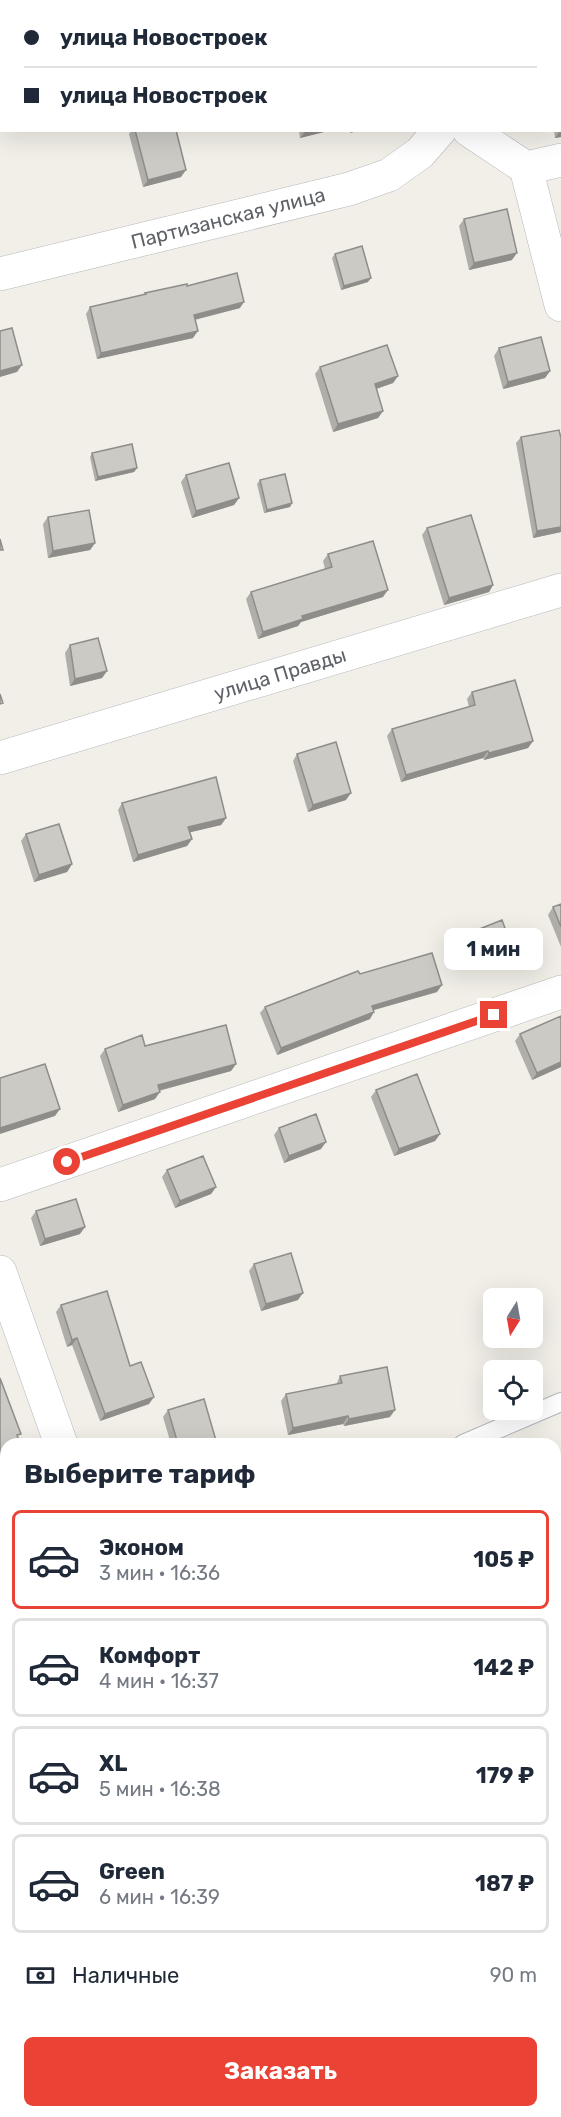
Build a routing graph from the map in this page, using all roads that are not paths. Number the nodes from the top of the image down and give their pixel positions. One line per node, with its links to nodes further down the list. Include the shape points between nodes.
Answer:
1 (438, 132): 5 (street, Партизанская улица, via 420,153 388,175 349,189)
2 (472, 132): 4 (street)
3 (561, 160): 4 (street)
4 (526, 168): 6 (street)
5 (0, 274)
6 (561, 304)
7 (561, 590): 8 (street, улица Правды)
8 (0, 758)
9 (561, 992): 10 (street)
10 (0, 1185)
11 (0, 1272): 13 (street)
12 (561, 1402): 14 (lane)
13 (59, 1438)
14 (477, 1438)

